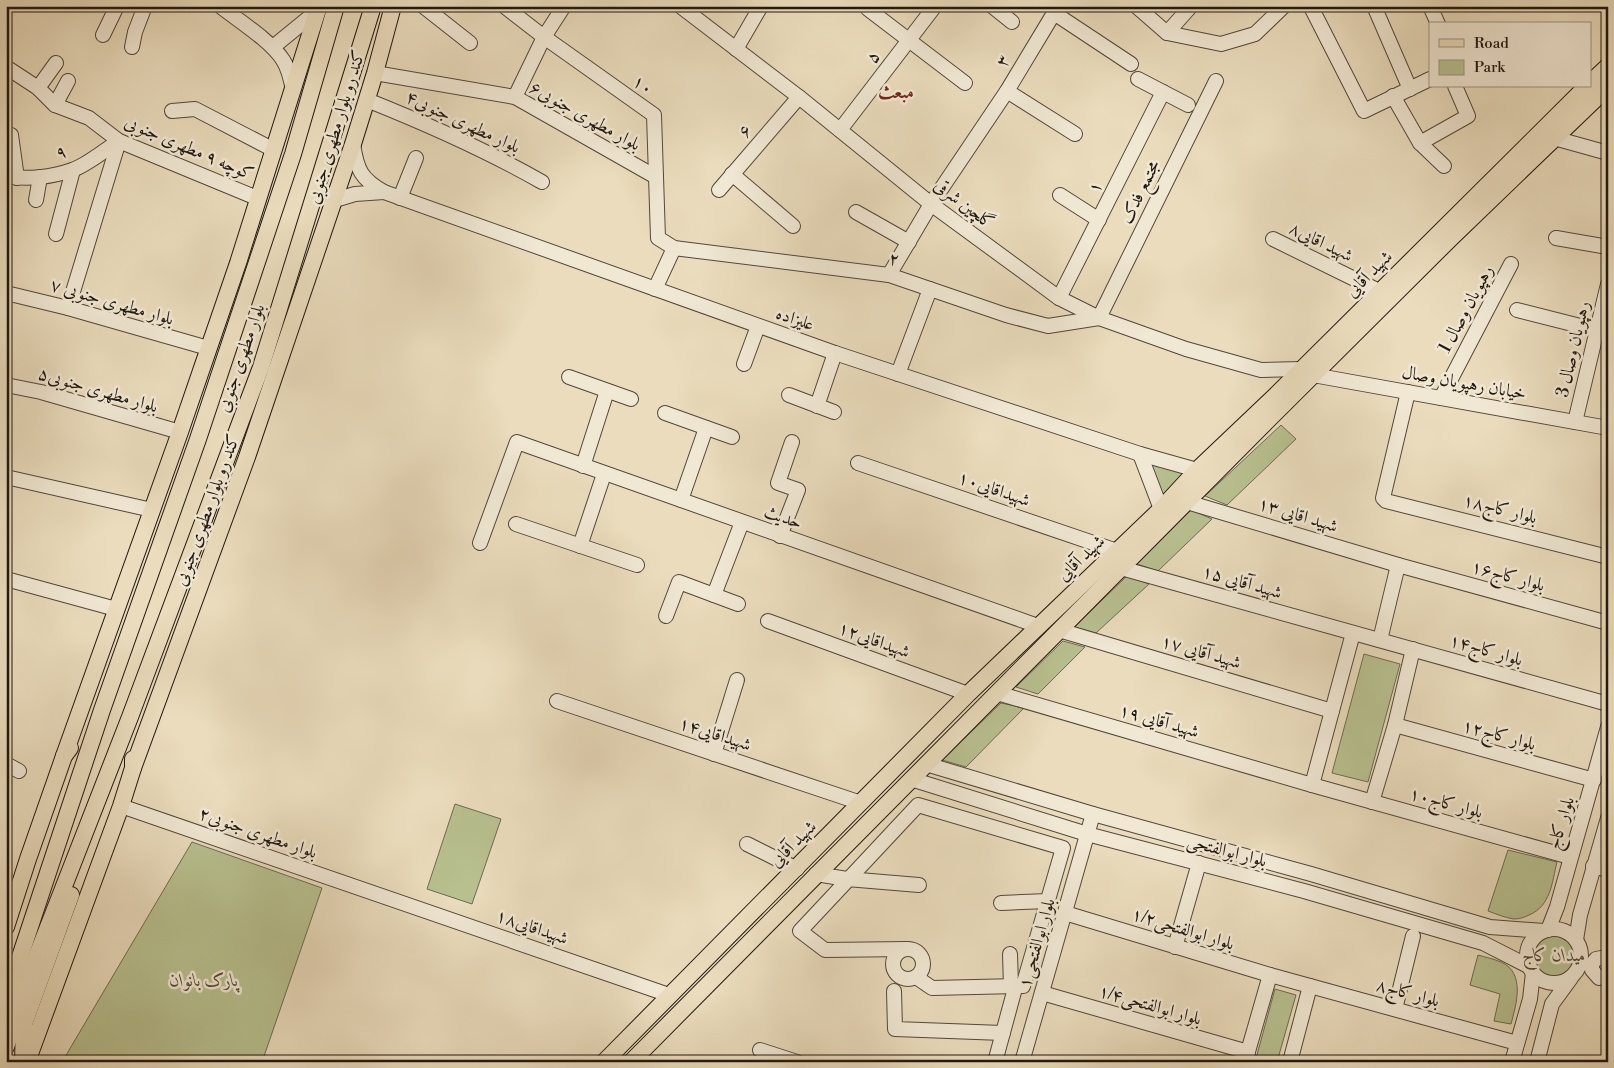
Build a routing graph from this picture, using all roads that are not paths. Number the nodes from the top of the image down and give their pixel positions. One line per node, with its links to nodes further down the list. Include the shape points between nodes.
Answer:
1 (117, 6): 26 (street)
2 (145, 6): 30 (street, via 134,32)
3 (220, 6): 31 (street)
4 (336, 6): 85 (main road, بلوار مطهری جنوبی)
5 (373, 6): 112 (main road, بلوار مطهری جنوبی)
6 (393, 6): 37 (main road, کند رو بلوار مطهری جنوبی)
7 (423, 6): 29 (street)
8 (504, 6): 27 (street)
9 (564, 6): 27 (street)
10 (680, 6): 32 (street, گلچین شرقی)
11 (761, 6): 32 (street)
12 (935, 6): 28 (street, ۵)
13 (992, 6): 23 (street)
14 (1136, 6): 25 (street)
15 (1191, 6): 25 (street)
16 (1284, 6): 25 (street, via 1255,34 1221,44)
17 (1303, 6): 18 (street)
18 (1312, 6): 52 (street, via 1364,111)
19 (1374, 6): 48 (street)
20 (1430, 6): 24 (street)
21 (318, 9): 31 (street); 49 (main road)
22 (868, 9): 28 (street)
23 (1012, 22)
24 (1437, 22)
25 (1167, 33)
26 (103, 35)
27 (544, 37): 53 (street); 74 (street, ۱۰, via 654,116)
28 (909, 41): 43 (street); 59 (street, ۵)
29 (470, 43)
30 (132, 47)
31 (273, 48): 49 (street, via 284,60)
32 (736, 49): 54 (street, گلچین شرقی)
33 (56, 63): 45 (street)
34 (1131, 64): 50 (street, ۳, via 1054,13)
35 (1608, 66): 42 (main road)
36 (6, 67): 45 (street, کوچه ۹ مطهری جنوبی)
37 (375, 73): 53 (street, بلوار مطهری جنوبی۶); 55 (main road, کند رو بلوار مطهری جنوبی)
38 (1138, 79): 51 (street)
39 (1429, 80): 48 (street)
40 (68, 81): 56 (street)
41 (1216, 81): 105 (street, مجتمع فدک)
42 (1592, 81)
43 (965, 83)
44 (1608, 86): 62 (main road, شهید آقایی)
45 (38, 88): 56 (street, کوچه ۹ مطهری جنوبی)
46 (1456, 88): 64 (street, via 1468,116)
47 (1586, 88): 81 (main road, شهید آقایی)
48 (1410, 89): 52 (street)
49 (293, 90): 66 (main road)
50 (1007, 91): 60 (street); 84 (street, ۳)
51 (1163, 92): 57 (street); 87 (street, ۱)
52 (1394, 96): 64 (street)
53 (515, 97): 74 (street, بلوار مطهری جنوبی۶)
54 (799, 97): 59 (street, گلچین شرقی); 71 (street, ۶)
55 (367, 100): 65 (main road, کند رو بلوار مطهری جنوبی); 75 (street, بلوار مطهری جنوبی۴, via 501,158)
56 (55, 105): 63 (street, کوچه ۹ مطهری جنوبی, via 90,118)
57 (1188, 105)
58 (172, 111): 66 (street, via 195,109)
59 (840, 130): 84 (street, گلچین شرقی)
60 (1076, 134)
61 (10, 135): 72 (street)
62 (1554, 138): 67 (street); 81 (main road, شهید آقایی)
63 (119, 141): 70 (street, ۹); 79 (street, کوچه ۹ مطهری جنوبی); 103 (street)
64 (1420, 143): 69 (street)
65 (354, 144): 77 (street, علیزاده, via 356,164 361,174 367,182); 83 (main road, کند رو بلوار مطهری جنوبی)
66 (274, 150): 79 (main road); 85 (main road)
67 (1608, 153)
68 (416, 158): 80 (street)
69 (1444, 166)
70 (73, 170): 73 (street, ۹); 89 (street)
71 (732, 174): 76 (street, ۶); 88 (street)
72 (12, 177): 73 (street, ۹)
73 (40, 177): 82 (street)
74 (656, 177): 94 (street, ۱۰, via 658,238)
75 (542, 182)
76 (719, 190)
77 (384, 192): 80 (street, علیزاده); 83 (street, علیزاده, via 355,194)
78 (1060, 195): 87 (street)
79 (258, 198): 109 (main road)
80 (400, 198): 98 (street, علیزاده)
81 (1482, 199): 100 (main road, شهید آقایی); 114 (main road, شهید آقایی)
82 (36, 200)
83 (335, 200): 108 (main road, کند رو بلوار مطهری جنوبی)
84 (931, 204): 92 (street, ۳); 102 (street, گلچین شرقی)
85 (275, 209): 170 (main road, بلوار مطهری جنوبی)
86 (856, 212): 92 (street)
87 (1099, 220): 102 (street, ۱)
88 (793, 226)
89 (56, 234)
90 (1556, 238): 93 (street)
91 (1273, 239): 100 (street, شهید اقایی۸)
92 (908, 242): 96 (street, ۳)
93 (1608, 247)
94 (674, 248): 96 (street, ۲); 98 (street)
95 (1511, 264): 122 (street, 1 رهپویان وصال)
96 (890, 275): 99 (street, ۲)
97 (1608, 284): 107 (street, 3 رهپویان وصال)
98 (655, 289): 106 (street, علیزاده)
99 (930, 289): 105 (street, ۲, via 1048,326); 115 (street)
100 (1379, 291): 114 (main road, شهید آقایی)
101 (6, 293): 103 (street, ۷ بلوار مطهری جنوبی)
102 (1059, 298): 105 (street, گلچین شرقی)
103 (68, 308): 109 (street, ۷ بلوار مطهری جنوبی)
104 (1517, 310): 107 (street)
105 (1098, 318): 113 (street, گلچین شرقی, via 1186,349)
106 (758, 326): 110 (street, علیزاده); 111 (street)
107 (1596, 330): 127 (street, 3 رهپویان وصال)
108 (286, 340): 112 (main road); 180 (main road, کند رو بلوار مطهری جنوبی, via 247,457)
109 (208, 348): 130 (main road)
110 (835, 353): 115 (street, علیزاده); 124 (street)
111 (744, 364)
112 (261, 367): 172 (main road, بلوار مطهری جنوبی)
113 (1260, 370): 114 (street, خیابان رهپویان وصال); 121 (street, via 1275,383)
114 (1307, 372): 119 (street, خیابان رهپویان وصال); 121 (main road, شهید آقایی); 140 (main road, شهید آقایی)
115 (898, 374): 133 (street, علیزاده)
116 (569, 377): 118 (street)
117 (6, 385): 130 (street, ۵بلوار مطهری جنوبی)
118 (607, 391): 123 (street); 135 (street)
119 (1408, 392): 122 (street, خیابان رهپویان وصال); 149 (street, بلوار کاج۱۸, via 1383,498 1386,501)
120 (789, 395): 124 (street)
121 (1276, 395): 136 (main road, شهید آقایی)
122 (1440, 398): 127 (street, خیابان رهپویان وصال)
123 (631, 399)
124 (817, 406): 125 (street)
125 (834, 412)
126 (665, 413): 128 (street)
127 (1575, 422): 129 (street, خیابان رهپویان وصال)
128 (706, 428): 131 (street); 139 (street)
129 (1608, 428)
130 (180, 432): 142 (main road)
131 (732, 437)
132 (792, 442): 145 (street, via 778,483 798,490)
133 (1140, 454): 136 (street, علیزاده); 141 (street)
134 (858, 463): 148 (street, شهیداقایی۱۰)
135 (583, 466): 137 (street, حدیث); 146 (street, حدیث, via 517,442)
136 (1197, 470): 141 (main road, شهید آقایی)
137 (604, 474): 139 (street, حدیث); 147 (street)
138 (6, 477): 142 (street)
139 (681, 500): 143 (street, حدیث)
140 (1187, 502): 151 (street, شهید اقایی ۱۳); 152 (main road, شهید آقایی)
141 (1161, 509): 148 (main road, شهید آقایی)
142 (152, 510): 156 (main road)
143 (742, 522): 145 (street, حدیث); 154 (street)
144 (516, 524): 147 (street)
145 (780, 536): 160 (street, حدیث)
146 (480, 543)
147 (580, 546): 150 (street)
148 (1117, 551): 160 (main road, شهید آقایی)
149 (1608, 557)
150 (637, 565)
151 (1398, 565): 159 (street, بلوار کاج۱۶); 163 (street)
152 (1121, 568): 161 (main road, شهید آقایی); 162 (street, شهید آقایی ۱۵)
153 (6, 579): 156 (street)
154 (714, 595): 155 (street); 157 (street, via 679,582)
155 (738, 604)
156 (116, 609): 177 (main road)
157 (666, 616)
158 (768, 621): 167 (street, شهیداقایی۱۲)
159 (1608, 623)
160 (1038, 626): 167 (main road, شهید آقایی)
161 (1059, 630): 166 (main road, شهید آقایی); 171 (street, شهید آقایی ۱۷)
162 (1353, 634): 163 (street, بلوار کاج۱۴); 171 (street)
163 (1380, 640): 164 (street, بلوار کاج۱۴)
164 (1413, 650): 169 (street, بلوار کاج۱۴); 173 (street)
165 (737, 680): 176 (street)
166 (997, 693): 179 (main road, شهید آقایی); 184 (street, شهید آقایی ۱۹)
167 (968, 694): 186 (main road, شهید آقایی)
168 (556, 702): 176 (street, شهیداقایی۱۴)
169 (1608, 704)
170 (102, 710): 177 (main road); 230 (main road, بلوار مطهری جنوبی)
171 (1332, 711): 184 (street)
172 (130, 717): 180 (main road); 190 (main road, بلوار مطهری جنوبی)
173 (1395, 725): 183 (street, بلوار کاج۱۲); 185 (street)
174 (1608, 727): 175 (street, بلوار کاج)
175 (1605, 744): 183 (street, بلوار کاج)
176 (714, 754): 186 (street, شهیداقایی۱۴)
177 (64, 756): 210 (main road)
178 (6, 764): 181 (street)
179 (926, 764): 182 (main road, شهید آقایی); 188 (street, بلوار ابوالفتحی)
180 (133, 768): 187 (main road, کند رو بلوار مطهری جنوبی)
181 (19, 771)
182 (912, 779): 191 (street, بلوار ابوالفتحی); 198 (main road, شهید آقایی)
183 (1594, 780): 193 (street, بلوار کاج)
184 (1312, 785): 185 (street, بلوار کاج۱۰)
185 (1372, 802): 193 (street, بلوار کاج۱۰)
186 (861, 803): 196 (main road, شهید آقایی)
187 (121, 806): 203 (street, بلوار مطهری جنوبی۲); 240 (main road, کند رو بلوار مطهری جنوبی)
188 (1093, 814): 191 (street, بلوار ابوالفتحی۱); 199 (street, بلوار ابوالفتحی)
189 (1608, 818): 195 (street)
190 (87, 823): 236 (main road, بلوار مطهری جنوبی, via 34,962); 239 (main road, via 87,851 24,1024)
191 (1087, 834): 194 (street, بلوار ابوالفتحی); 207 (street, بلوار ابوالفتحی۱)
192 (747, 844): 196 (street)
193 (1570, 857): 206 (street, بلوار کاج)
194 (1200, 863): 202 (street, بلوار ابوالفتحی); 215 (street)
195 (1593, 866): 197 (street); 208 (street)
196 (797, 868): 229 (main road, شهید آقایی)
197 (1608, 870)
198 (816, 874): 200 (street); 242 (main road, شهید آقایی)
199 (1311, 874): 202 (street); 209 (street, بلوار ابوالفتحی)
200 (847, 880): 201 (street); 204 (street, via 918,805 1064,848); 216 (street, via 800,931 825,950)
201 (919, 885)
202 (1304, 891): 213 (street, بلوار ابوالفتحی)
203 (382, 895): 229 (street, شهیداقایی۱۸)
204 (1048, 901): 205 (street); 226 (street, via 1023,986)
205 (1002, 902)
206 (1557, 907): 208 (street, via 1557,913 1563,918); 211 (street, بلوار کاج)
207 (1065, 913): 215 (street, بلوار ابوالفتحی۱/۲); 228 (street, بلوار ابوالفتحی۱)
208 (1580, 915): 214 (street)
209 (1490, 927): 211 (street, بلوار ابوالفتحی); 213 (street, via 1499,933 1500,940 1495,944)
210 (6, 928)
211 (1546, 930): 214 (street, via 1560,930 1572,935); 219 (street, via 1531,942 1527,959)
212 (1413, 936): 233 (street)
213 (1483, 943): 219 (street, بلوار ابوالفتحی)
214 (1578, 943): 218 (street); 220 (street, via 1581,955)
215 (1175, 946): 221 (street, بلوار ابوالفتحی۱/۲)
216 (907, 949): 222 (street, via 921,956 922,971); 222 (street, via 899,951 892,966 901,978 909,980)
217 (1010, 954): 226 (street)
218 (1608, 957): 223 (street, via 1596,959 1592,964 1592,970)
219 (1531, 970): 220 (street, via 1538,978 1552,983); 231 (street)
220 (1575, 973): 223 (street); 232 (street)
221 (1270, 975): 224 (street, بلوار ابوالفتحی۱/۲); 238 (street)
222 (916, 977): 226 (street, via 932,988)
223 (1603, 980)
224 (1290, 981): 225 (street, بلوار کاج۸)
225 (1310, 986): 233 (street, بلوار کاج۸); 246 (street)
226 (1012, 989): 234 (street)
227 (894, 991): 234 (street, via 895,1029)
228 (1042, 994): 238 (street, بلوار ابوالفتحی۱/۴); 245 (street, بلوار ابوالفتحی۱)
229 (670, 995): 241 (main road, شهید آقایی)
230 (6, 999)
231 (1530, 999): 232 (street, via 1534,992 1544,990 1550,993); 235 (street)
232 (1552, 1004): 248 (street)
233 (1394, 1009): 235 (street, بلوار کاج۸)
234 (1003, 1033): 244 (street)
235 (1516, 1043): 247 (street)
236 (6, 1047)
237 (760, 1050): 243 (street)
238 (1247, 1057)
239 (23, 1062)
240 (27, 1062)
241 (604, 1062)
242 (631, 1062)
243 (797, 1062)
244 (995, 1062)
245 (1022, 1062)
246 (1290, 1062)
247 (1512, 1062)
248 (1537, 1062)

